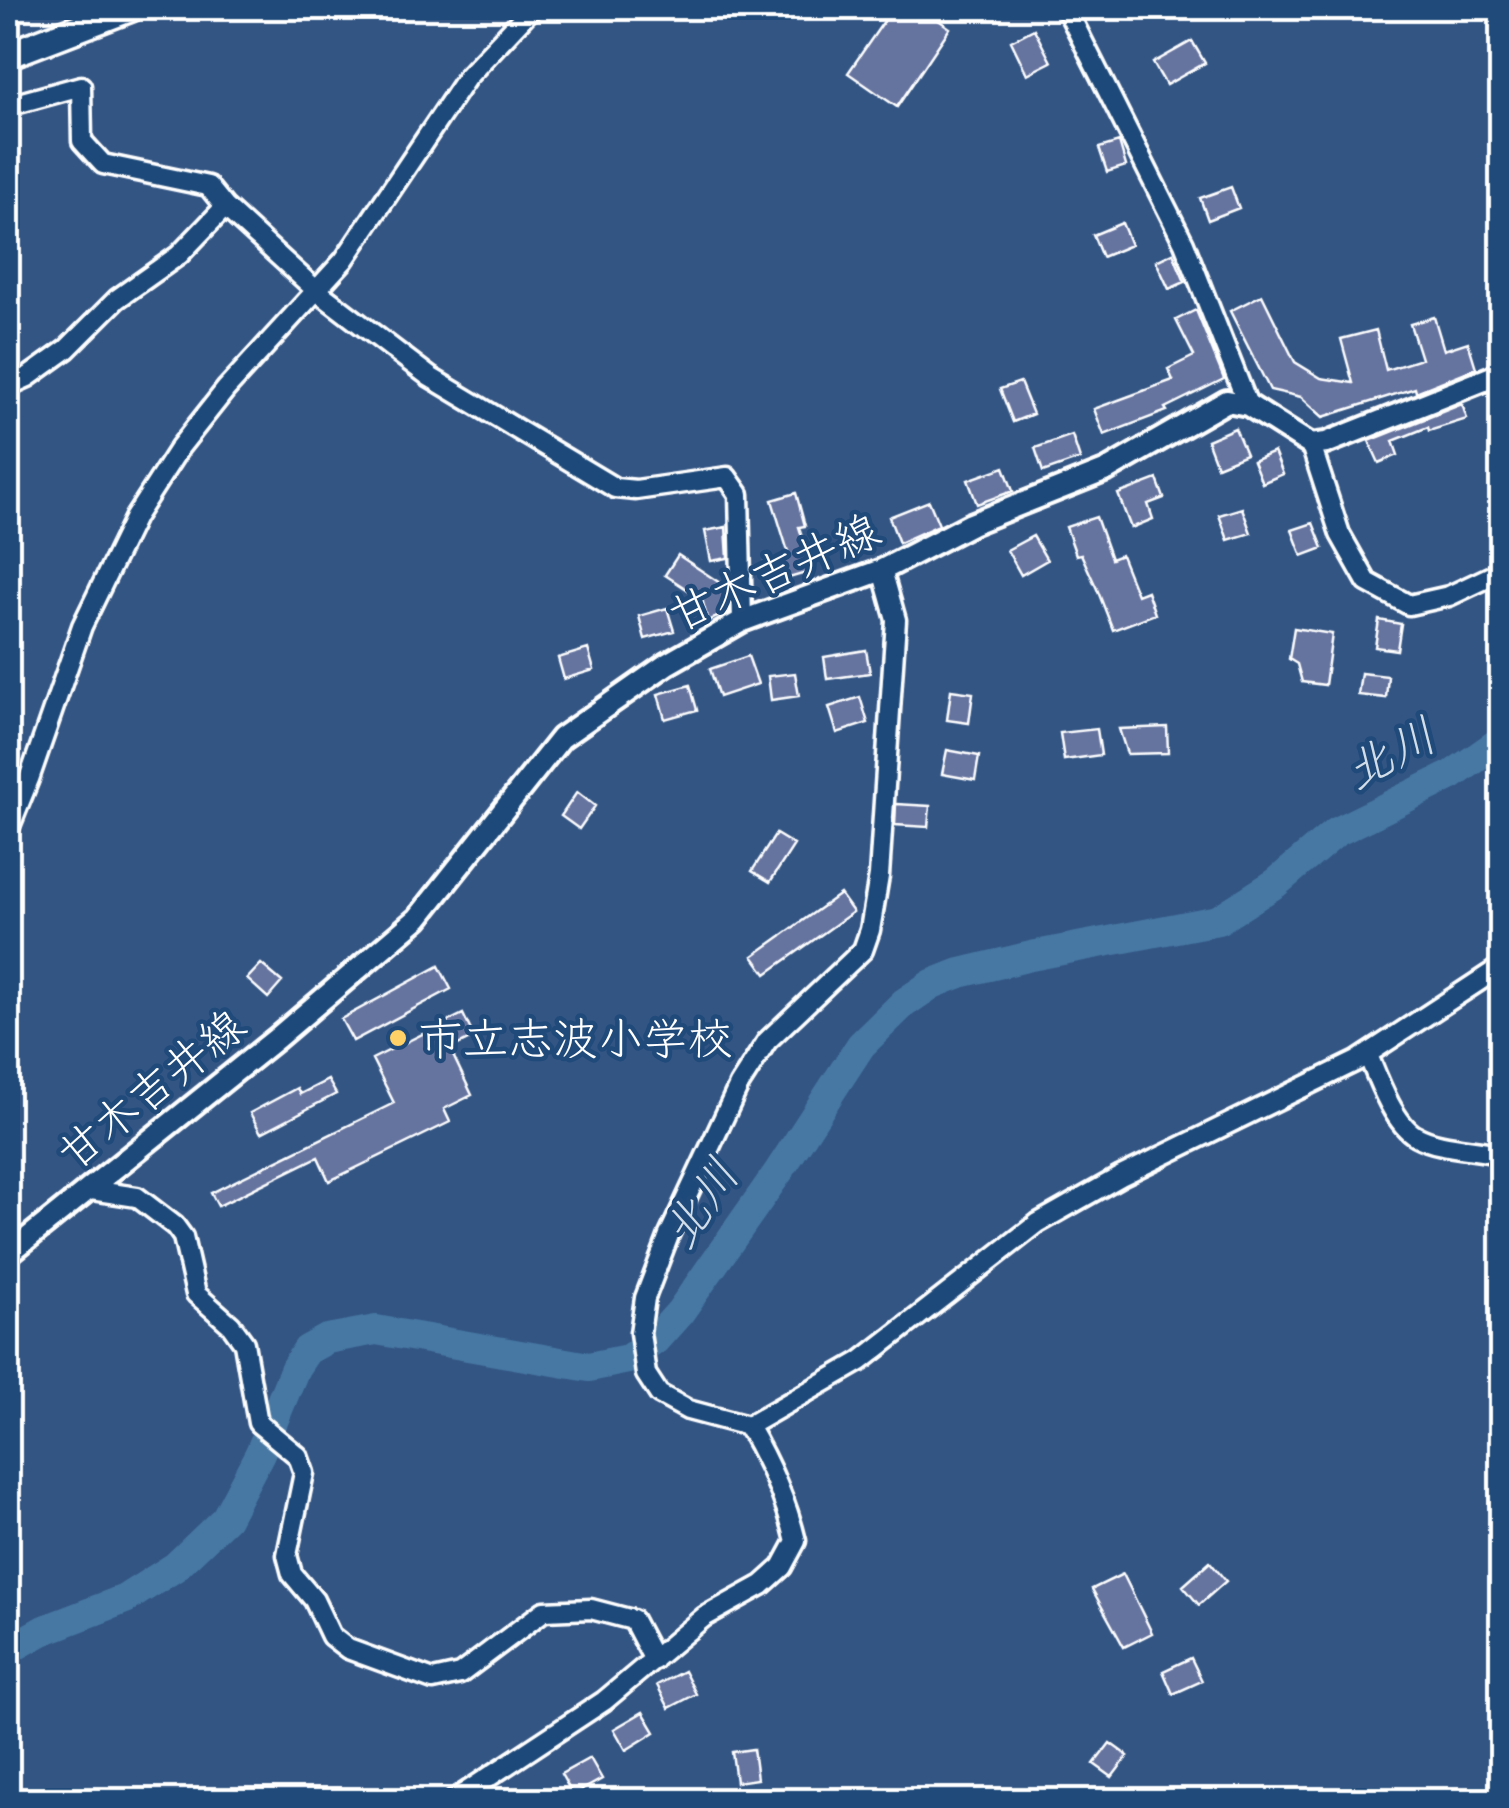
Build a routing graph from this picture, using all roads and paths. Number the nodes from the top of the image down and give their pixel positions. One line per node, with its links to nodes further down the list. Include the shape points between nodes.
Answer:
1 (131, 8): 4 (highway)
2 (532, 8): 7 (street, via 467,77)
3 (1066, 8): 10 (street, via 1184,243)
4 (8, 55)
5 (8, 106): 6 (street, via 80,86 82,142 103,164 208,186)
6 (225, 208): 7 (street); 9 (street, via 67,349)
7 (317, 291): 14 (street, via 430,376 616,488 726,478 739,494); 15 (street, via 226,389 135,517 82,626)
8 (1502, 373): 11 (main road)
9 (8, 386)
10 (1248, 405): 11 (main road); 12 (main road, 甘木吉井線, via 1227,402 1107,470 970,524)
11 (1311, 445): 13 (street, via 1340,534 1367,582 1410,605)
12 (882, 570): 14 (main road, 甘木吉井線); 21 (street, via 896,620 870,930 863,950 767,1041 739,1085 645,1298 640,1334 646,1374 659,1394 688,1410)
13 (1502, 572)
14 (742, 621): 19 (main road, 甘木吉井線, via 561,738 418,918)
15 (8, 832)
16 (1502, 966): 17 (street)
17 (1368, 1054): 18 (street, via 1409,1131); 21 (street, via 1038,1223 861,1361)
18 (1502, 1155)
19 (91, 1190): 20 (main road, 甘木吉井線); 22 (street, via 137,1197 175,1226 196,1294 244,1343 258,1422 298,1456 304,1473 287,1555 331,1636 348,1649 433,1680 460,1674 544,1611 574,1607 634,1620)
20 (8, 1254)
21 (748, 1426): 22 (street, via 786,1501 796,1542 772,1576 704,1617)
22 (654, 1660): 23 (street)
23 (454, 1800)

